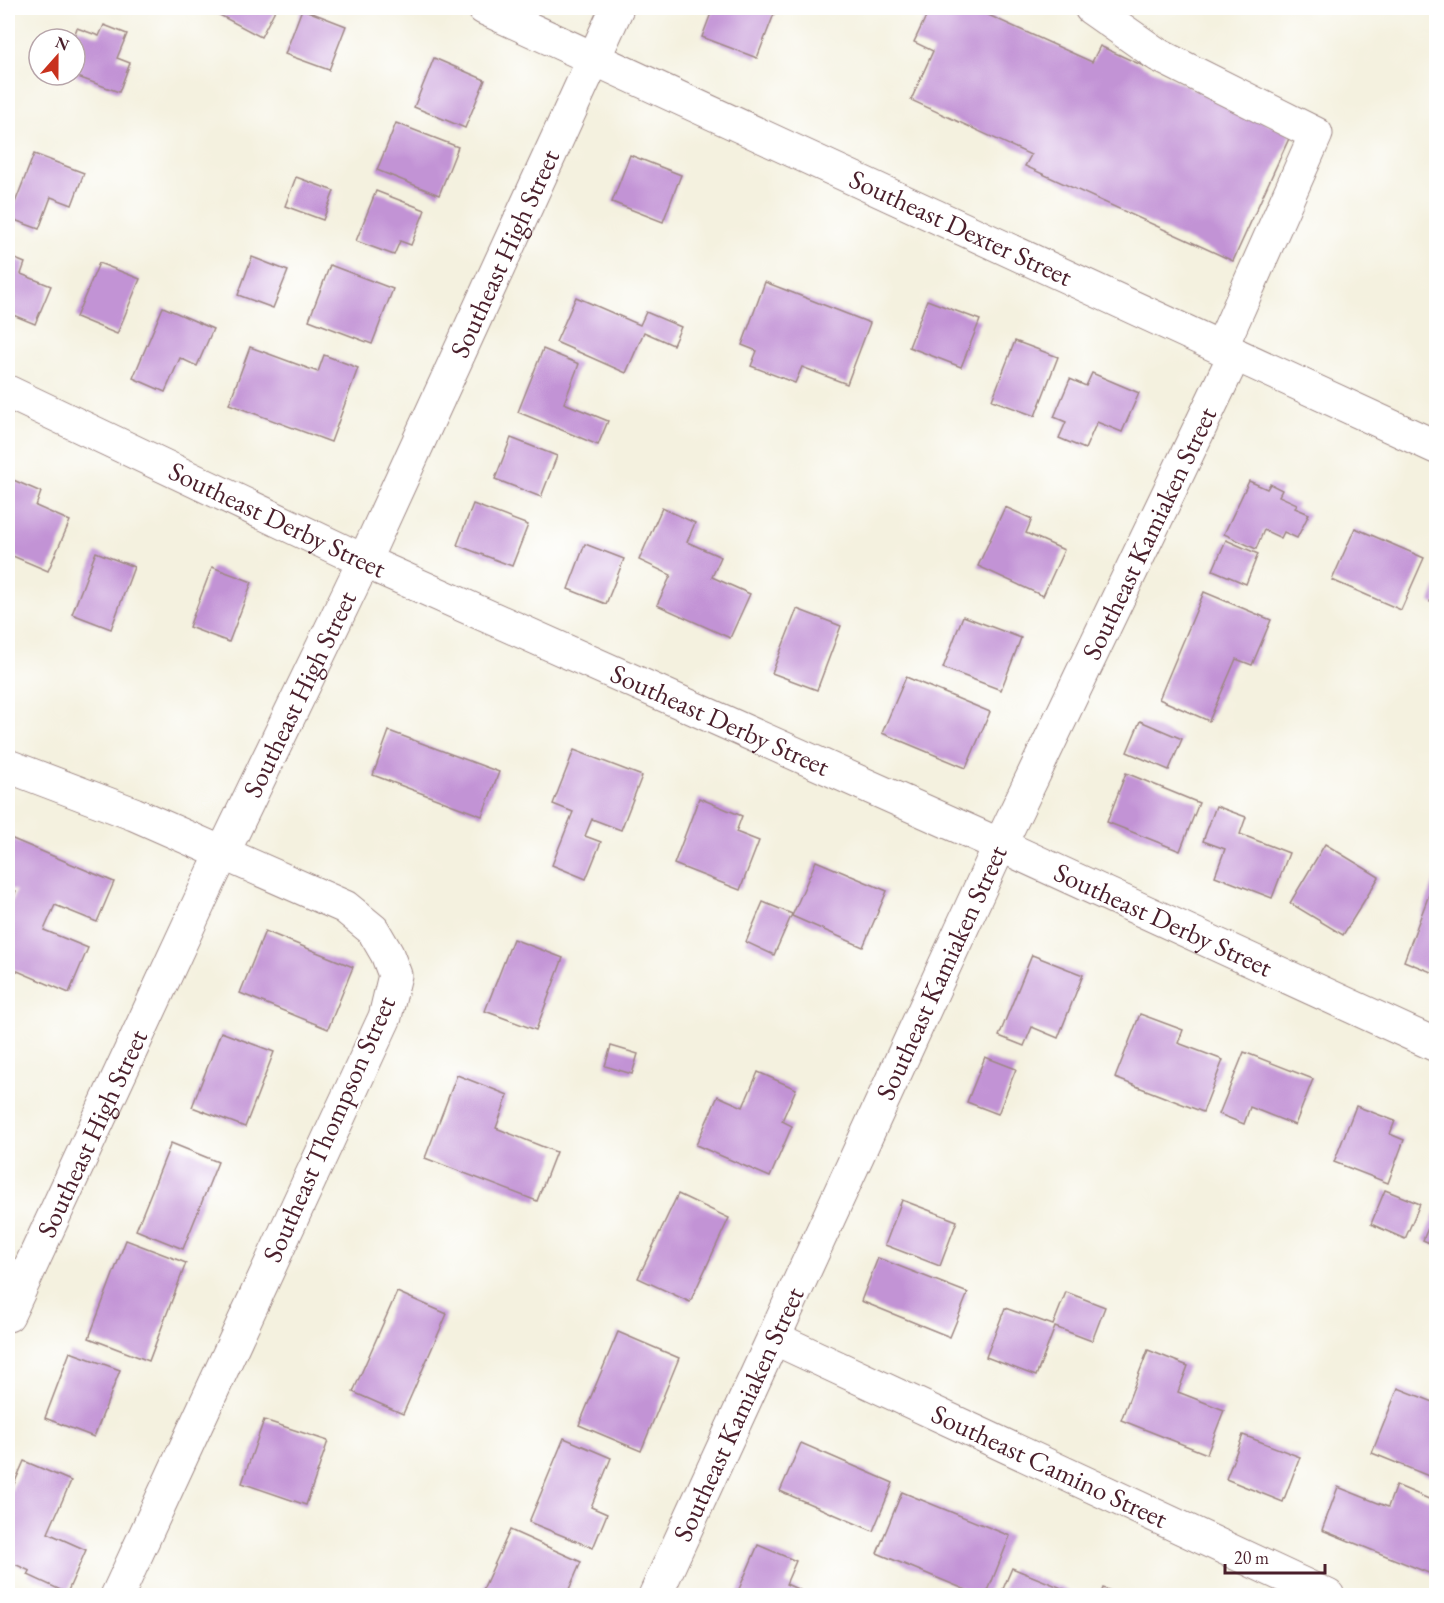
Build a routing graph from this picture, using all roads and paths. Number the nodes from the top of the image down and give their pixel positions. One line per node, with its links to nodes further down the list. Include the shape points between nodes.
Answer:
1 (484, 8): 4 (street, Southeast Dexter Street)
2 (617, 8): 4 (street, Southeast High Street)
3 (1091, 8): 5 (street, Southeast Kamiaken Street, via 1158,55 1316,134)
4 (594, 58): 5 (street, Southeast Dexter Street); 8 (street, Southeast High Street)
5 (1228, 351): 7 (street, Southeast Dexter Street); 10 (street, Southeast Kamiaken Street)
6 (8, 392): 8 (street, Southeast Derby Street)
7 (1437, 447)
8 (364, 561): 10 (street, Southeast Derby Street); 11 (street, Southeast High Street)
9 (8, 766): 11 (street, Southeast Thompson Street)
10 (1000, 845): 12 (street, Southeast Derby Street); 14 (street, Southeast Kamiaken Street)
11 (225, 852): 13 (street, Southeast High Street); 15 (street, Southeast Thompson Street, via 345,907 373,930 395,975 385,1017)
12 (1437, 1045)
13 (8, 1315)
14 (774, 1338): 16 (street, Southeast Kamiaken Street); 17 (street, Southeast Camino Street)
15 (117, 1596)
16 (655, 1596)
17 (1328, 1596)

